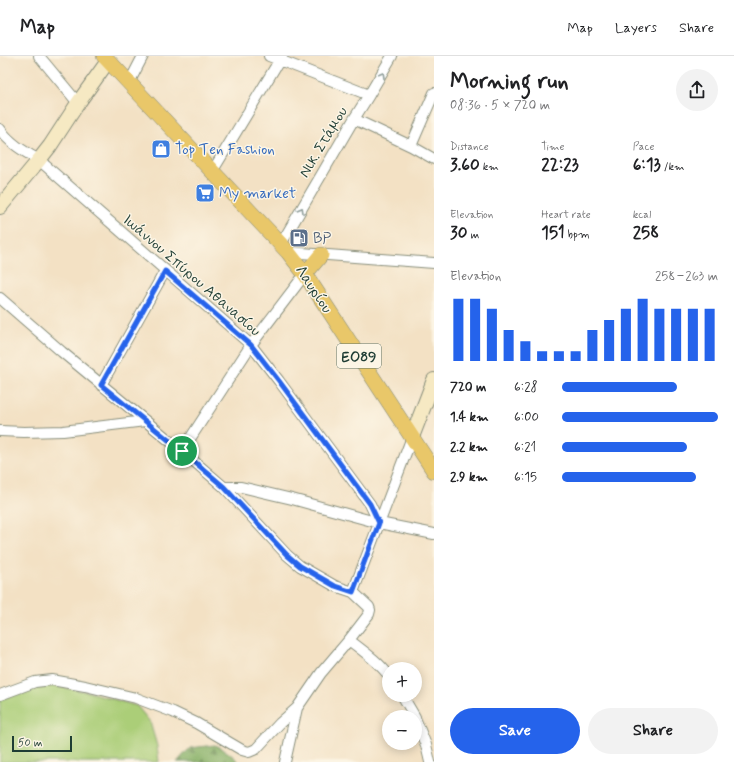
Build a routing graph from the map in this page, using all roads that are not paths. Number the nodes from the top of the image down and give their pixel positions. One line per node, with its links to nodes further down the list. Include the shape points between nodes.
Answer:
1 (39, 56): 10 (street)
2 (143, 56): 7 (street)
3 (269, 56): 6 (street)
4 (392, 56): 9 (street, Νικ. Στάμου, one-way to 4)
5 (106, 58): 7 (main road, Λαυρίου / ΕΟ89); 10 (street)
6 (281, 58): 9 (street); 16 (street)
7 (129, 83): 16 (main road, Λαυρίου / ΕΟ89)
8 (434, 93): 13 (street)
9 (369, 95): 11 (street, Νικ. Στάμου)
10 (78, 103): 15 (street)
11 (354, 119): 13 (street); 18 (street, Νικ. Στάμου, one-way to 11)
12 (0, 129): 15 (street, Ιωάννου Σπύρου Αθανασίου, via 13,143)
13 (411, 146): 14 (street)
14 (434, 158)
15 (39, 160): 17 (street); 21 (street, Ιωάννου Σπύρου Αθανασίου)
16 (212, 172): 18 (main road, Λαυρίου / ΕΟ89)
17 (0, 206)
18 (285, 248): 19 (street); 22 (main road, Λαυρίου / ΕΟ89)
19 (321, 255): 20 (street); 22 (main road)
20 (434, 264)
21 (165, 271): 24 (street, Ιωάννου Σπύρου Αθανασίου); 26 (street)
22 (305, 274): 24 (street); 29 (main road, Λαυρίου / ΕΟ89)
23 (0, 298): 26 (street)
24 (251, 345): 30 (street); 33 (street, Ιωάννου Σπύρου Αθανασίου, via 370,504)
25 (434, 380): 29 (street)
26 (101, 385): 27 (street)
27 (145, 421): 28 (street, via 63,431); 30 (street)
28 (0, 431)
29 (412, 437): 31 (main road, Λαυρίου / ΕΟ89); 33 (street)
30 (182, 451): 32 (street)
31 (434, 471)
32 (224, 487): 33 (street, via 241,487); 35 (street, via 300,566 335,586)
33 (379, 523): 34 (street); 35 (street)
34 (434, 534)
35 (353, 592): 36 (street, via 370,610)
36 (349, 640): 37 (street); 39 (street, via 321,673)
37 (382, 668)
38 (0, 695): 39 (street, via 35,682 52,680 85,686 136,698 173,712 249,752 256,749)
39 (297, 708): 41 (street)
40 (422, 735): 42 (street)
41 (286, 762)
42 (430, 762)

